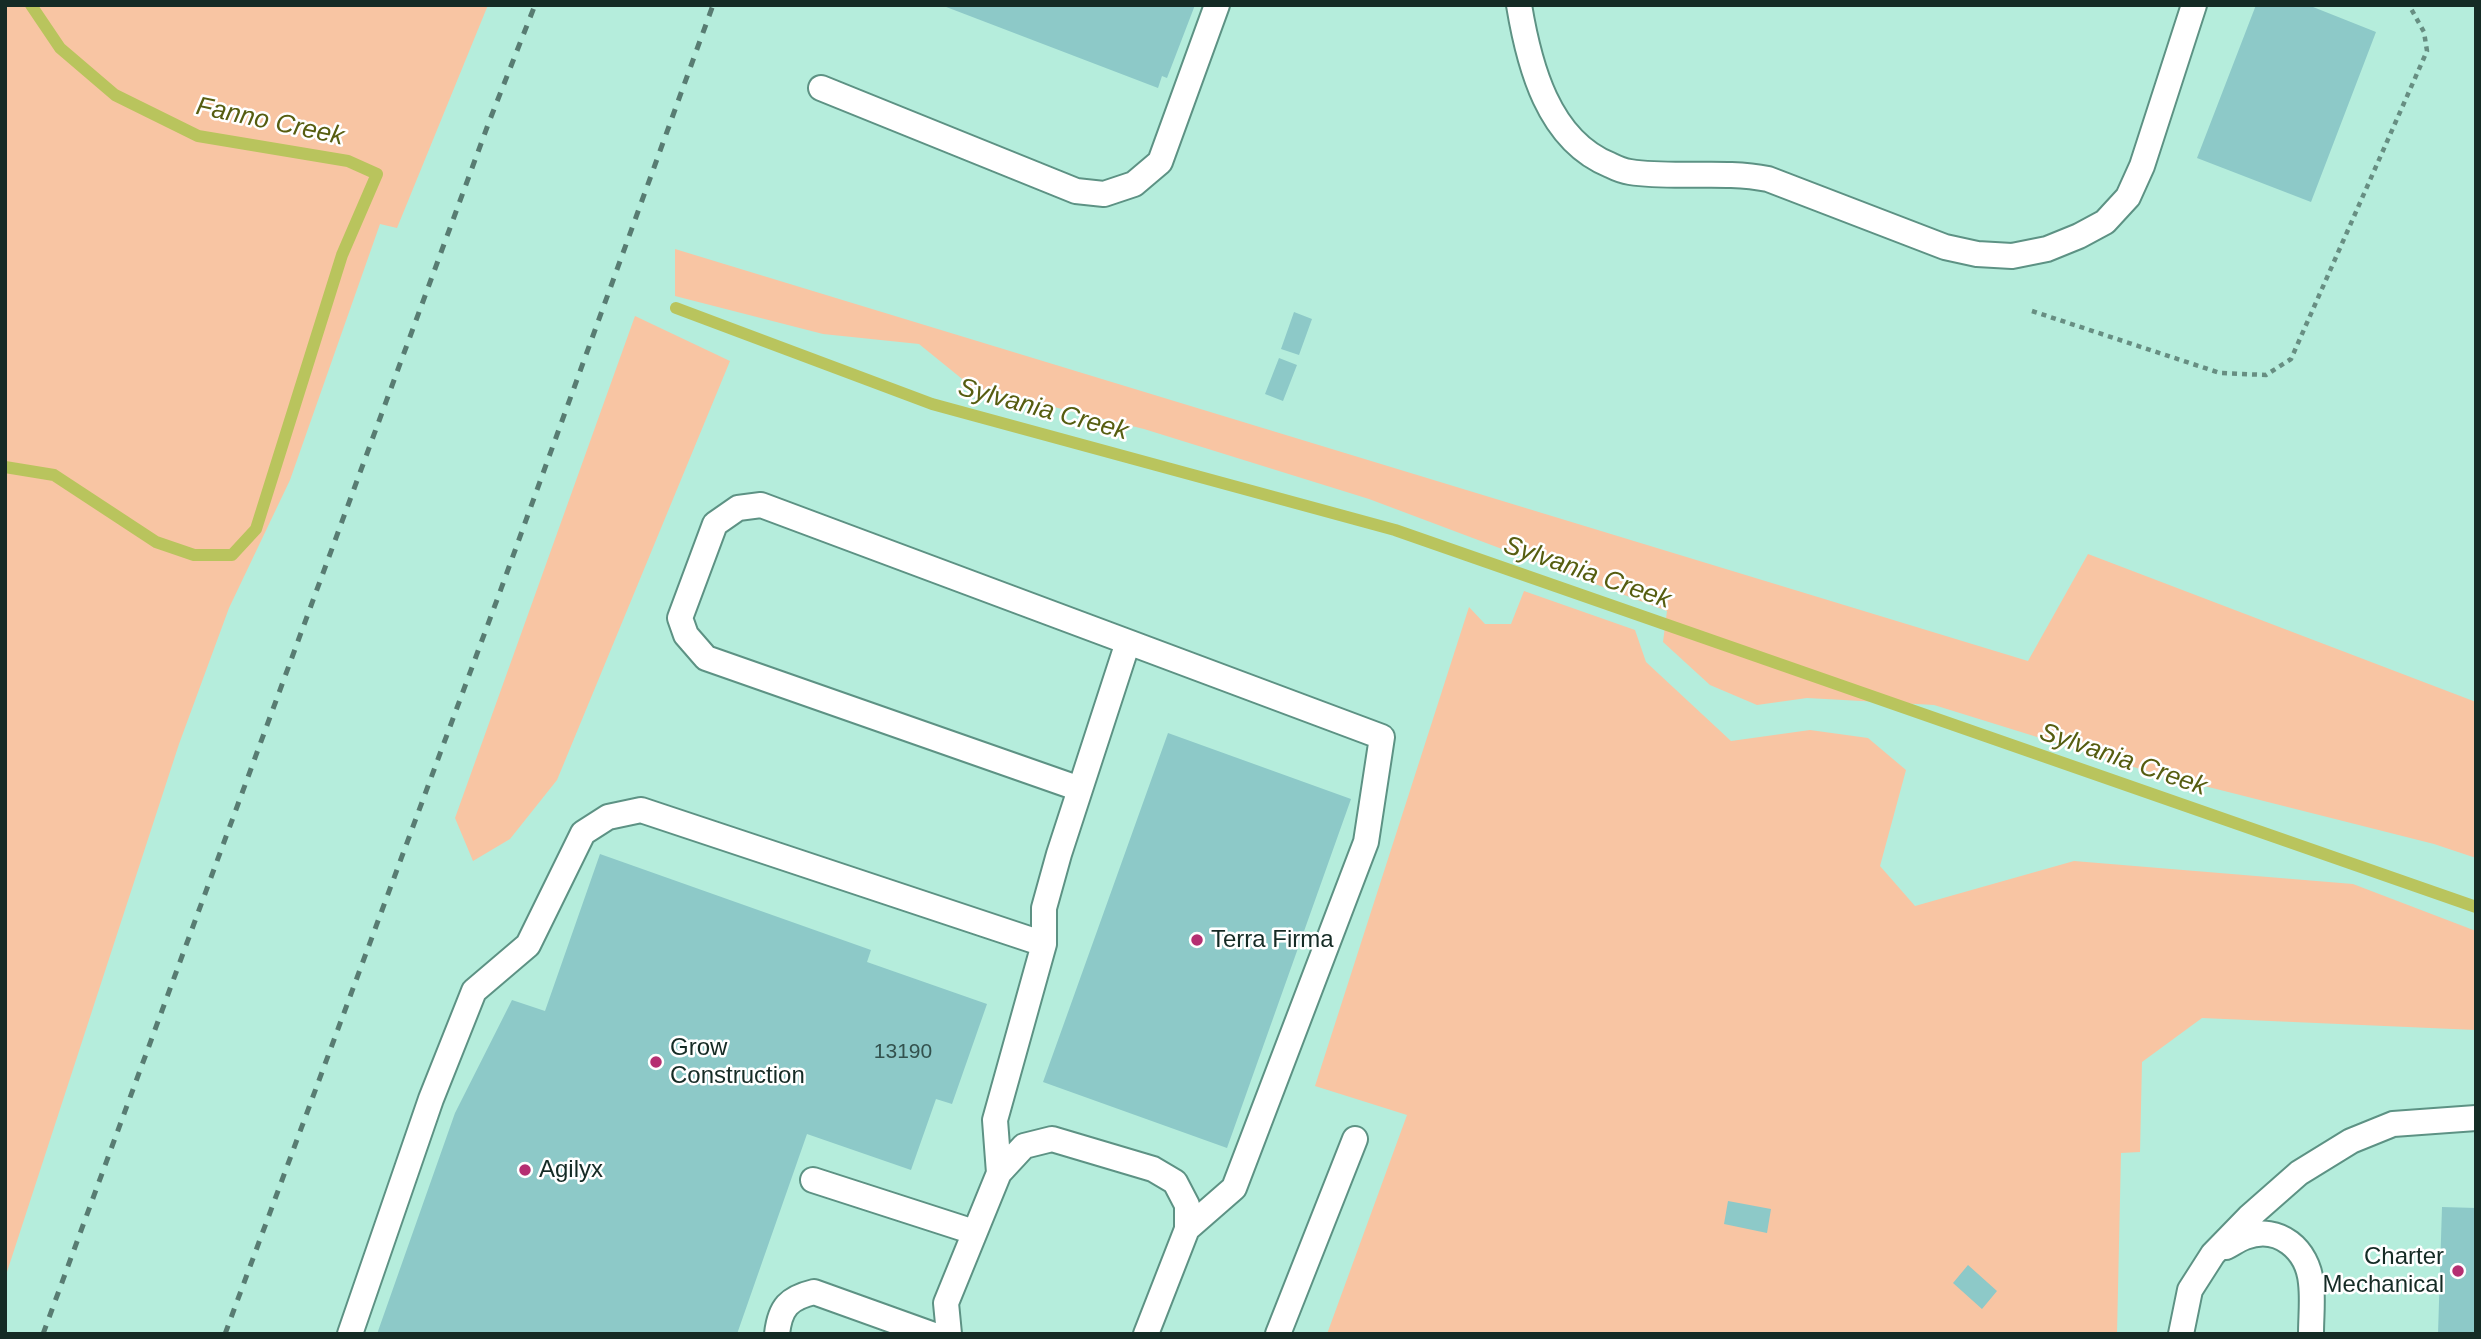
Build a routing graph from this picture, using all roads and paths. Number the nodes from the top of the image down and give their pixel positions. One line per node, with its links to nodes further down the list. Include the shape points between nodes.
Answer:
1 (1217, 5): 5 (lane, via 1160,162 1134,184 1104,194 1076,191)
2 (1519, 5): 3 (lane, via 1532,66 1549,107 1591,158 1627,172 1743,174 1768,179 1945,247 2012,256 2079,236 2105,222 2128,197)
3 (2194, 5)
4 (2409, 5): 6 (path, via 2424,32 2427,51 2291,359 2266,375 2220,373)
5 (821, 88)
6 (2032, 311)
7 (1128, 642): 8 (lane); 8 (lane, via 761,505 738,508 715,524 680,618 706,658); 14 (lane, via 1382,737 1366,842 1234,1188)
8 (1080, 789): 9 (lane, via 1044,908)
9 (1044, 944): 12 (lane, via 995,1120); 17 (lane, via 641,810 608,817 583,833 528,945 474,990)
10 (2476, 1118): 16 (lane, via 2393,1124 2351,1141 2299,1173)
11 (1355, 1139): 22 (lane)
12 (999, 1173): 14 (lane, via 1024,1146 1052,1139 1153,1169 1175,1182 1187,1205); 15 (lane)
13 (813, 1180): 15 (lane)
14 (1187, 1229): 21 (lane)
15 (974, 1233): 20 (lane, via 946,1303)
16 (2213, 1254): 23 (lane, via 2190,1290); 24 (lane, via 2246,1236 2271,1233 2286,1239 2302,1254 2311,1281)
17 (350, 1334)
18 (777, 1334): 19 (lane, via 779,1315 796,1296 814,1292)
19 (932, 1334)
20 (949, 1334)
21 (1146, 1334)
22 (1278, 1334)
23 (2181, 1334)
24 (2311, 1334)

